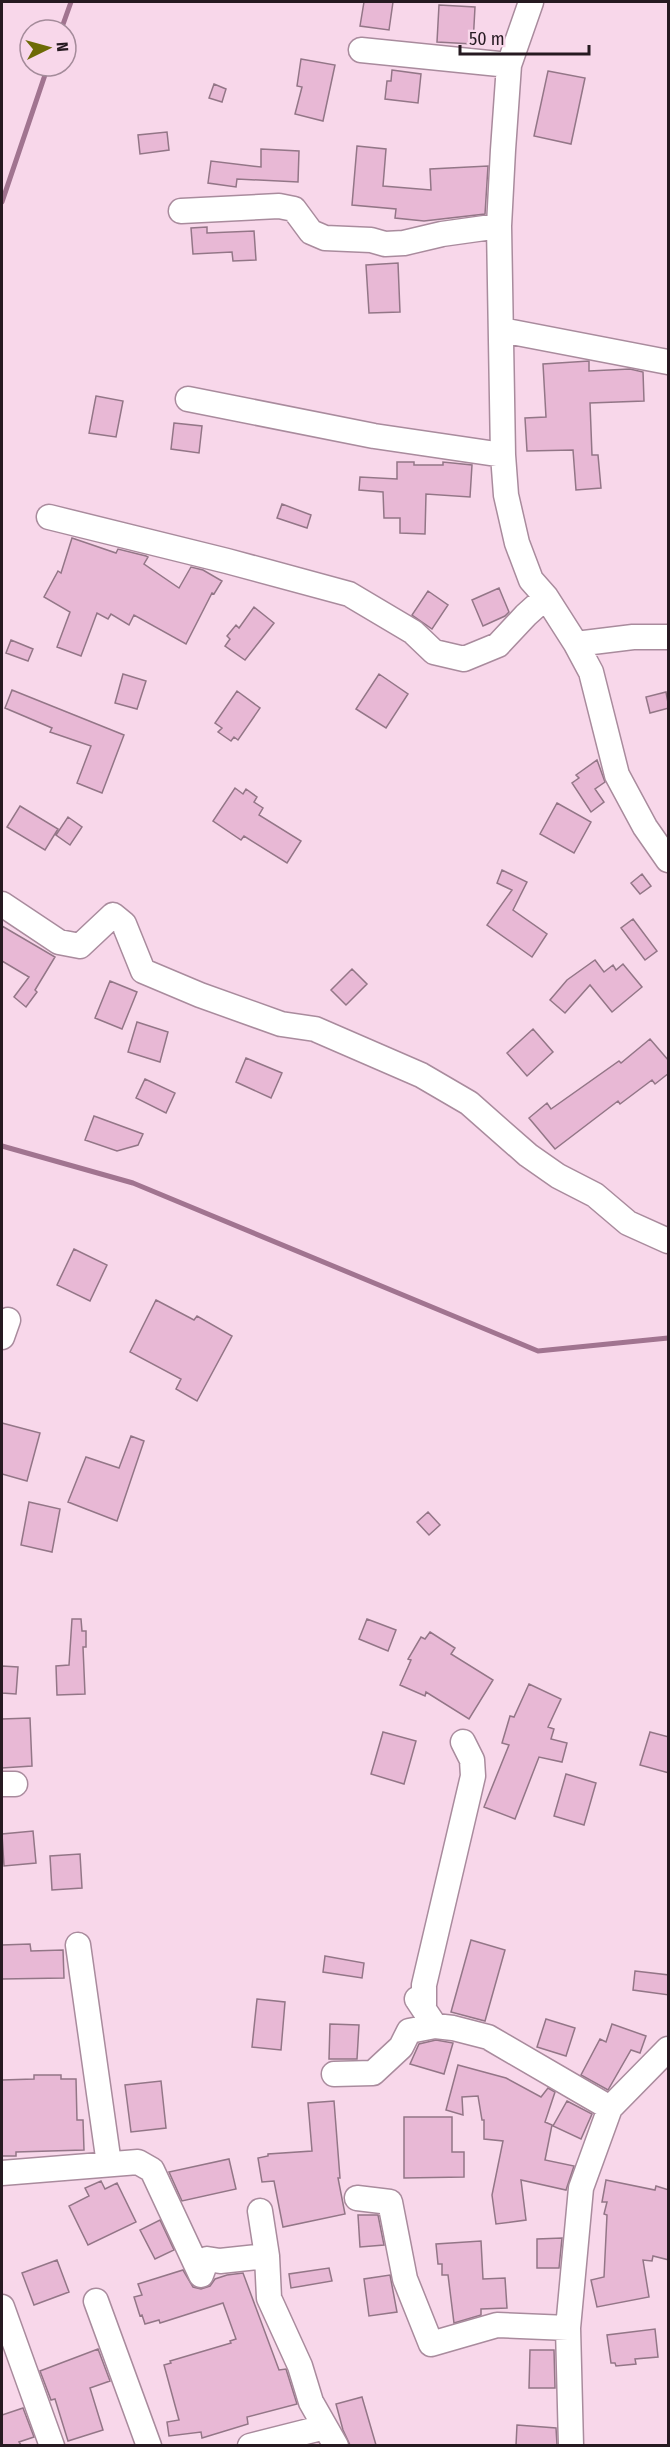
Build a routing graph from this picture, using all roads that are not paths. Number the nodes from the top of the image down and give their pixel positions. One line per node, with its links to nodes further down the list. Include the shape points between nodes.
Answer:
1 (531, 2): 3 (street)
2 (361, 50): 3 (street)
3 (509, 65): 5 (street)
4 (182, 211): 5 (street, via 279,206 294,209 311,232 385,244)
5 (500, 226): 6 (street)
6 (502, 330): 7 (street); 9 (street)
7 (669, 362)
8 (188, 399): 9 (street, via 374,436)
9 (503, 454): 11 (street, via 506,495 517,543 531,580)
10 (49, 517): 11 (street, via 349,594 413,632 434,652 464,659 498,645)
11 (546, 597): 13 (street)
12 (669, 637): 13 (street)
13 (576, 644): 14 (street, via 591,672 617,775 645,827)
14 (669, 860)
15 (2, 904): 16 (street, via 59,942 80,946 113,915 124,924 143,971 281,1024 315,1029 421,1075 469,1103 528,1155 595,1195 628,1223)
16 (669, 1241)
17 (463, 1742): 19 (street, via 472,1760 473,1776 424,1985 424,2005 417,1999)
18 (78, 1945): 23 (street)
19 (435, 2026): 21 (street, via 409,2031 401,2047 373,2073); 22 (street, via 488,2037)
20 (669, 2049): 22 (street)
21 (334, 2074)
22 (610, 2108): 30 (street, via 582,2188)
23 (110, 2164): 24 (street); 27 (street, via 138,2162 152,2170 201,2275 207,2259)
24 (2, 2173)
25 (357, 2198): 30 (street, via 390,2202 405,2279 431,2344 497,2325)
26 (260, 2211): 27 (street)
27 (267, 2256): 31 (street, via 269,2298 300,2366 311,2402)
28 (96, 2301): 33 (street)
29 (2, 2307): 32 (street)
30 (568, 2328): 35 (street)
31 (331, 2436): 34 (street)
32 (51, 2445)
33 (149, 2445)
34 (250, 2445)
35 (572, 2445)

